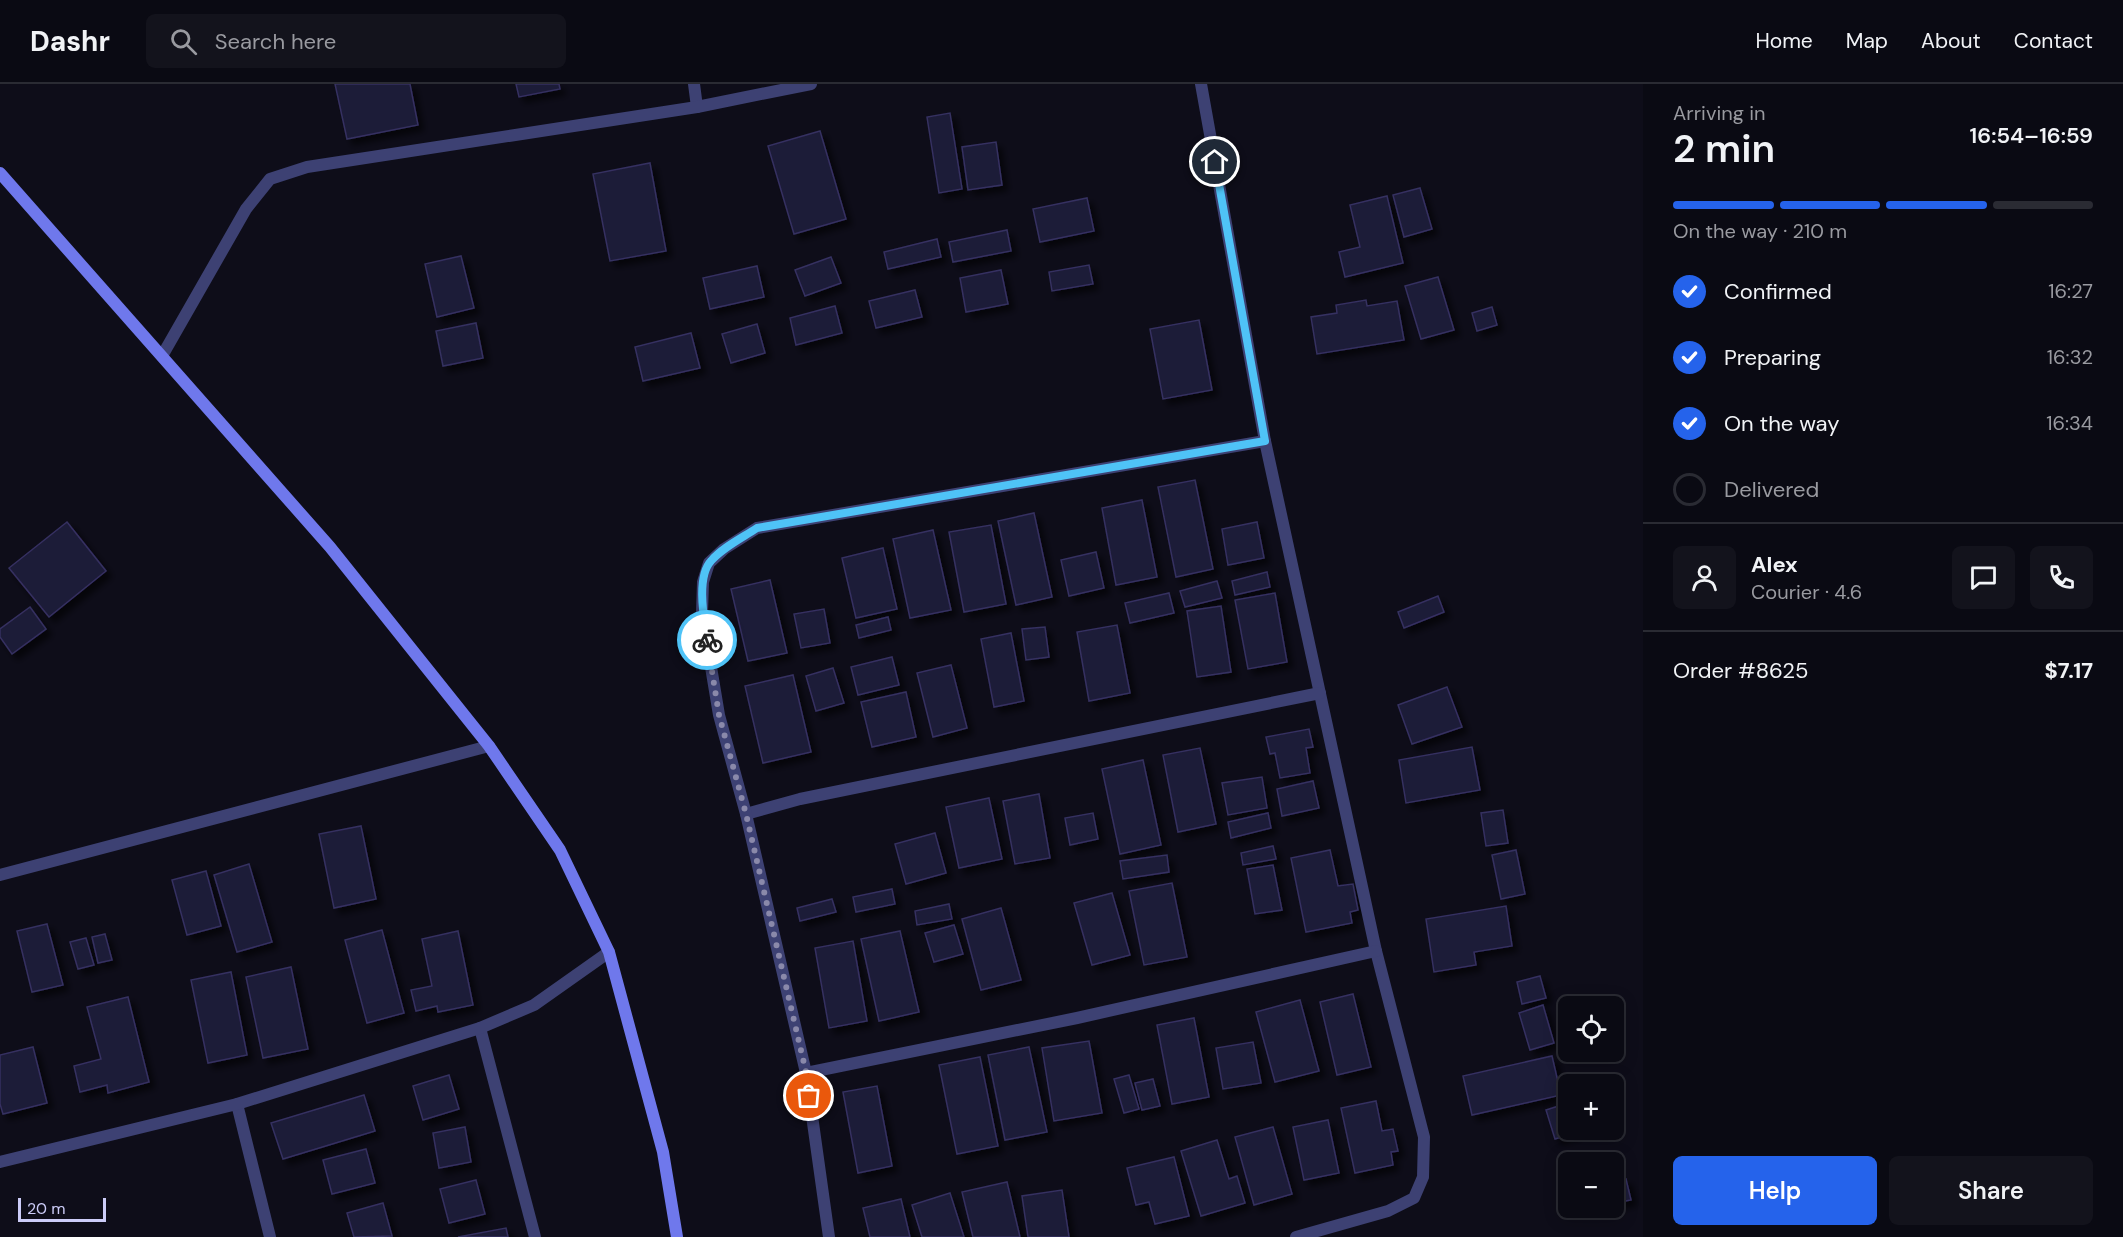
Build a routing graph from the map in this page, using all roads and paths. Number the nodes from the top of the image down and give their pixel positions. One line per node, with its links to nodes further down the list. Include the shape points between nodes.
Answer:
1 (694, 84): 4 (street)
2 (811, 84): 4 (street)
3 (1201, 84): 7 (street)
4 (697, 107): 6 (street, via 307,166 270,179 246,209)
5 (0, 173): 6 (street)
6 (162, 356): 9 (street, via 330,547)
7 (1265, 441): 8 (street); 10 (street, via 757,528 724,549 709,563 703,582 702,613 719,715)
8 (1320, 693): 10 (street, via 800,799); 13 (street)
9 (489, 746): 11 (street); 12 (street, via 560,850)
10 (746, 814): 15 (street)
11 (0, 875)
12 (609, 951): 14 (street, via 534,1005); 20 (street, via 663,1152)
13 (1376, 951): 15 (street, via 1077,1018); 22 (street, via 1425,1137 1423,1177 1414,1198 1388,1211)
14 (480, 1028): 16 (street); 19 (street)
15 (806, 1072): 21 (street)
16 (237, 1104): 17 (street); 18 (street)
17 (0, 1162)
18 (270, 1237)
19 (535, 1237)
20 (677, 1237)
21 (829, 1237)
22 (1296, 1237)

